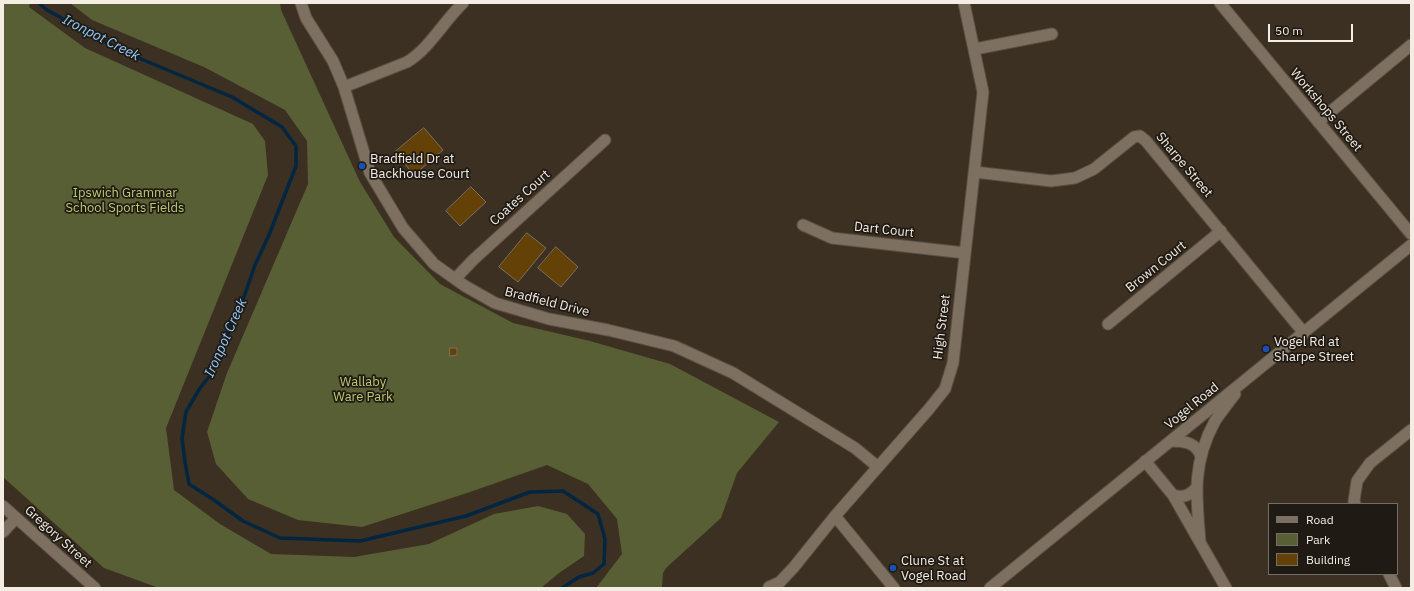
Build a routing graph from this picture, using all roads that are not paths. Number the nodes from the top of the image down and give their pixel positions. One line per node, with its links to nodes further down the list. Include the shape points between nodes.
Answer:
1 (301, 3): 8 (street, Bradfield Drive, via 306,18 333,61)
2 (463, 3): 8 (street, via 412,59)
3 (964, 3): 7 (street, High Street)
4 (1220, 3): 9 (street, Workshops Street)
5 (1052, 34): 7 (street)
6 (1411, 45): 9 (street)
7 (975, 49): 11 (street, High Street, via 983,92)
8 (344, 87): 17 (street, Bradfield Drive, via 370,173 403,228 434,264)
9 (1318, 122): 14 (street, Workshops Street)
10 (605, 140): 17 (street, Coates Court)
11 (975, 172): 13 (street, Sharpe Street, via 1051,181 1074,178 1094,169 1134,137 1140,136); 16 (street, High Street)
12 (803, 225): 16 (street, Dart Court, via 832,238)
13 (1221, 231): 18 (street, Brown Court); 19 (street, Sharpe Street)
14 (1411, 234)
15 (1411, 244): 19 (street, Vogel Road)
16 (965, 253): 25 (street, High Street, via 953,363 945,389)
17 (455, 279): 25 (street, Bradfield Drive, via 495,303 549,319 674,346 733,373 855,448)
18 (1108, 324)
19 (1304, 333): 20 (street, Vogel Road)
20 (1243, 382): 22 (street, Vogel Road); 23 (street, via 1216,420)
21 (1411, 430): 28 (street, via 1370,463 1357,481)
22 (1171, 441): 23 (street, via 1192,445); 24 (street, Vogel Road)
23 (1201, 457): 26 (street)
24 (1145, 461): 27 (street); 38 (street, Vogel Road)
25 (878, 466): 30 (street, High Street)
26 (1196, 488): 27 (street, via 1186,496); 33 (street)
27 (1173, 495): 33 (street)
28 (1355, 503)
29 (3, 506): 31 (street, Gregory Street)
30 (835, 516): 36 (street, High Street, via 794,567 780,582); 37 (street)
31 (16, 518): 32 (street); 35 (street, Gregory Street)
32 (3, 532)
33 (1200, 541): 39 (street)
34 (1390, 575): 40 (street)
35 (94, 588)
36 (769, 588)
37 (894, 588)
38 (990, 588)
39 (1226, 588)
40 (1396, 588)

